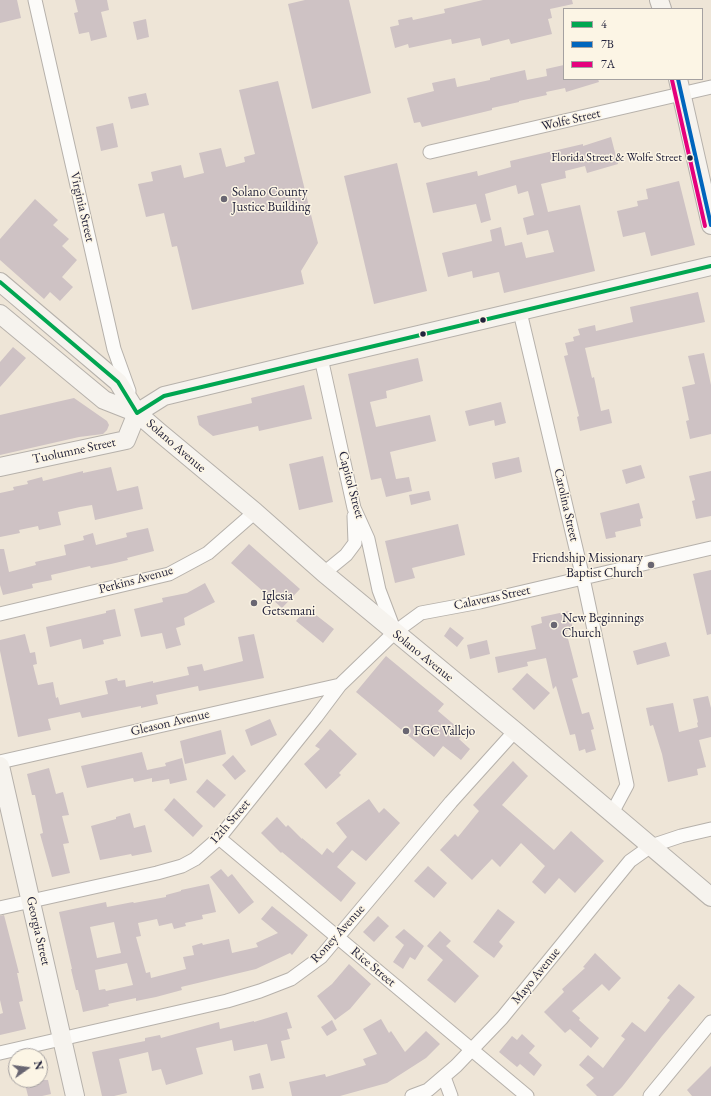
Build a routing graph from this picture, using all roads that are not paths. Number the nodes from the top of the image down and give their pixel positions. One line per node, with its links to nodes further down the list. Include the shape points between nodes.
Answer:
1 (35, 0): 11 (street, Virginia Street, via 114,349)
2 (679, 87): 3 (street, Wolfe Street); 4 (street, Wolfe Street); 5 (main road)
3 (711, 88)
4 (430, 152)
5 (711, 225)
6 (711, 266): 8 (main road)
7 (2, 286): 11 (main road, Solano Avenue, via 118,382)
8 (520, 312): 10 (main road); 17 (street, Carolina Street)
9 (0, 314): 11 (main road, Solano Avenue, via 104,400)
10 (321, 358): 11 (main road, via 164,396); 13 (street, Capitol Street)
11 (137, 412): 12 (main road, Tuolumne Street, via 126,440); 14 (main road, Solano Avenue)
12 (0, 467)
13 (354, 508): 16 (street, via 355,542 346,555); 19 (street, Capitol Street, via 368,539 380,590)
14 (255, 512): 16 (main road, Solano Avenue); 18 (street, Perkins Avenue, via 208,553 169,574)
15 (711, 548): 17 (street, Calaveras Street)
16 (324, 573): 19 (main road, Solano Avenue)
17 (584, 578): 19 (street, Calaveras Street, via 421,613); 24 (street, Carolina Street, via 627,785)
18 (0, 614)
19 (395, 632): 20 (street, 12th Street); 21 (main road, Solano Avenue)
20 (340, 685): 22 (street, Gleason Avenue); 26 (street, 12th Street)
21 (515, 731): 24 (main road, Solano Avenue); 31 (street, Roney Avenue, via 451,802)
22 (0, 762)
23 (0, 766): 29 (main road, Georgia Street)
24 (612, 813): 27 (main road, Solano Avenue)
25 (711, 829): 27 (street, Mayo Avenue)
26 (219, 838): 29 (street, 12th Street, via 195,859 182,866); 31 (street, Rice Street)
27 (651, 846): 28 (main road, Solano Avenue); 34 (street, Mayo Avenue, via 630,862 502,1018)
28 (711, 897)
29 (31, 901): 30 (street, 12th Street); 33 (main road, Georgia Street)
30 (0, 908)
31 (338, 937): 33 (street, Roney Avenue, via 320,957 291,979 260,991 227,1001); 34 (street, Rice Street)
32 (711, 1022): 41 (street)
33 (62, 1038): 35 (street, Roney Avenue); 37 (main road, Georgia Street)
34 (472, 1050): 36 (street, Mayo Avenue); 40 (street, Rice Street)
35 (0, 1053)
36 (444, 1077): 38 (street, Mayo Avenue, via 428,1090); 39 (street)
37 (76, 1096)
38 (412, 1096)
39 (451, 1096)
40 (528, 1096)
41 (650, 1096)

